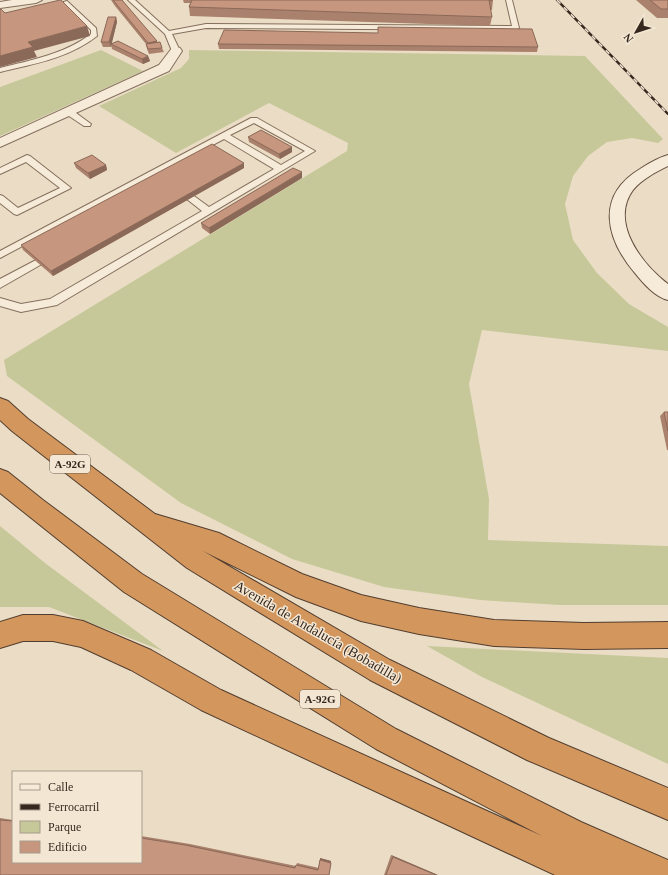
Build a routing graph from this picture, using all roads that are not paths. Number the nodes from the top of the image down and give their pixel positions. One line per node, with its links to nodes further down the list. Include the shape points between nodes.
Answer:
1 (131, 0): 6 (lane)
2 (509, 0): 6 (lane, via 516,28 206,26)
3 (14, 2): 4 (street); 5 (street)
4 (37, 4): 8 (lane, via 67,4 94,30 95,35 85,44 67,52)
5 (0, 5)
6 (168, 33): 7 (lane)
7 (176, 51): 9 (street, via 164,68)
8 (0, 70)
9 (69, 112): 10 (lane); 12 (street)
10 (87, 124)
11 (224, 135): 14 (lane); 14 (lane, via 254,120 310,151); 19 (lane)
12 (0, 143)
13 (663, 162): 22 (street, via 635,179 624,192 618,206 618,223 624,244 635,264)
14 (280, 168): 18 (lane)
15 (0, 171): 16 (lane, via 27,158 66,188 17,212)
16 (0, 198)
17 (190, 198): 18 (lane)
18 (208, 211): 23 (lane, via 53,302 22,308)
19 (0, 255)
20 (38, 262): 21 (lane)
21 (0, 284)
22 (668, 294)
23 (0, 302)
24 (0, 407): 26 (highway, Avenida de Andalucía (Bobadilla) / A-92G)
25 (0, 479): 31 (highway, A-92G, via 133,583 386,739 570,833)
26 (141, 520): 28 (highway, via 210,541 296,584 361,608 419,621 494,633); 29 (highway, Avenida de Andalucía (Bobadilla) / A-92G, via 196,560 380,670 538,749)
27 (0, 635): 30 (highway, via 23,628 53,628 83,634 141,660 211,700 561,862)
28 (668, 635)
29 (668, 804)
30 (627, 875)
31 (665, 875)

